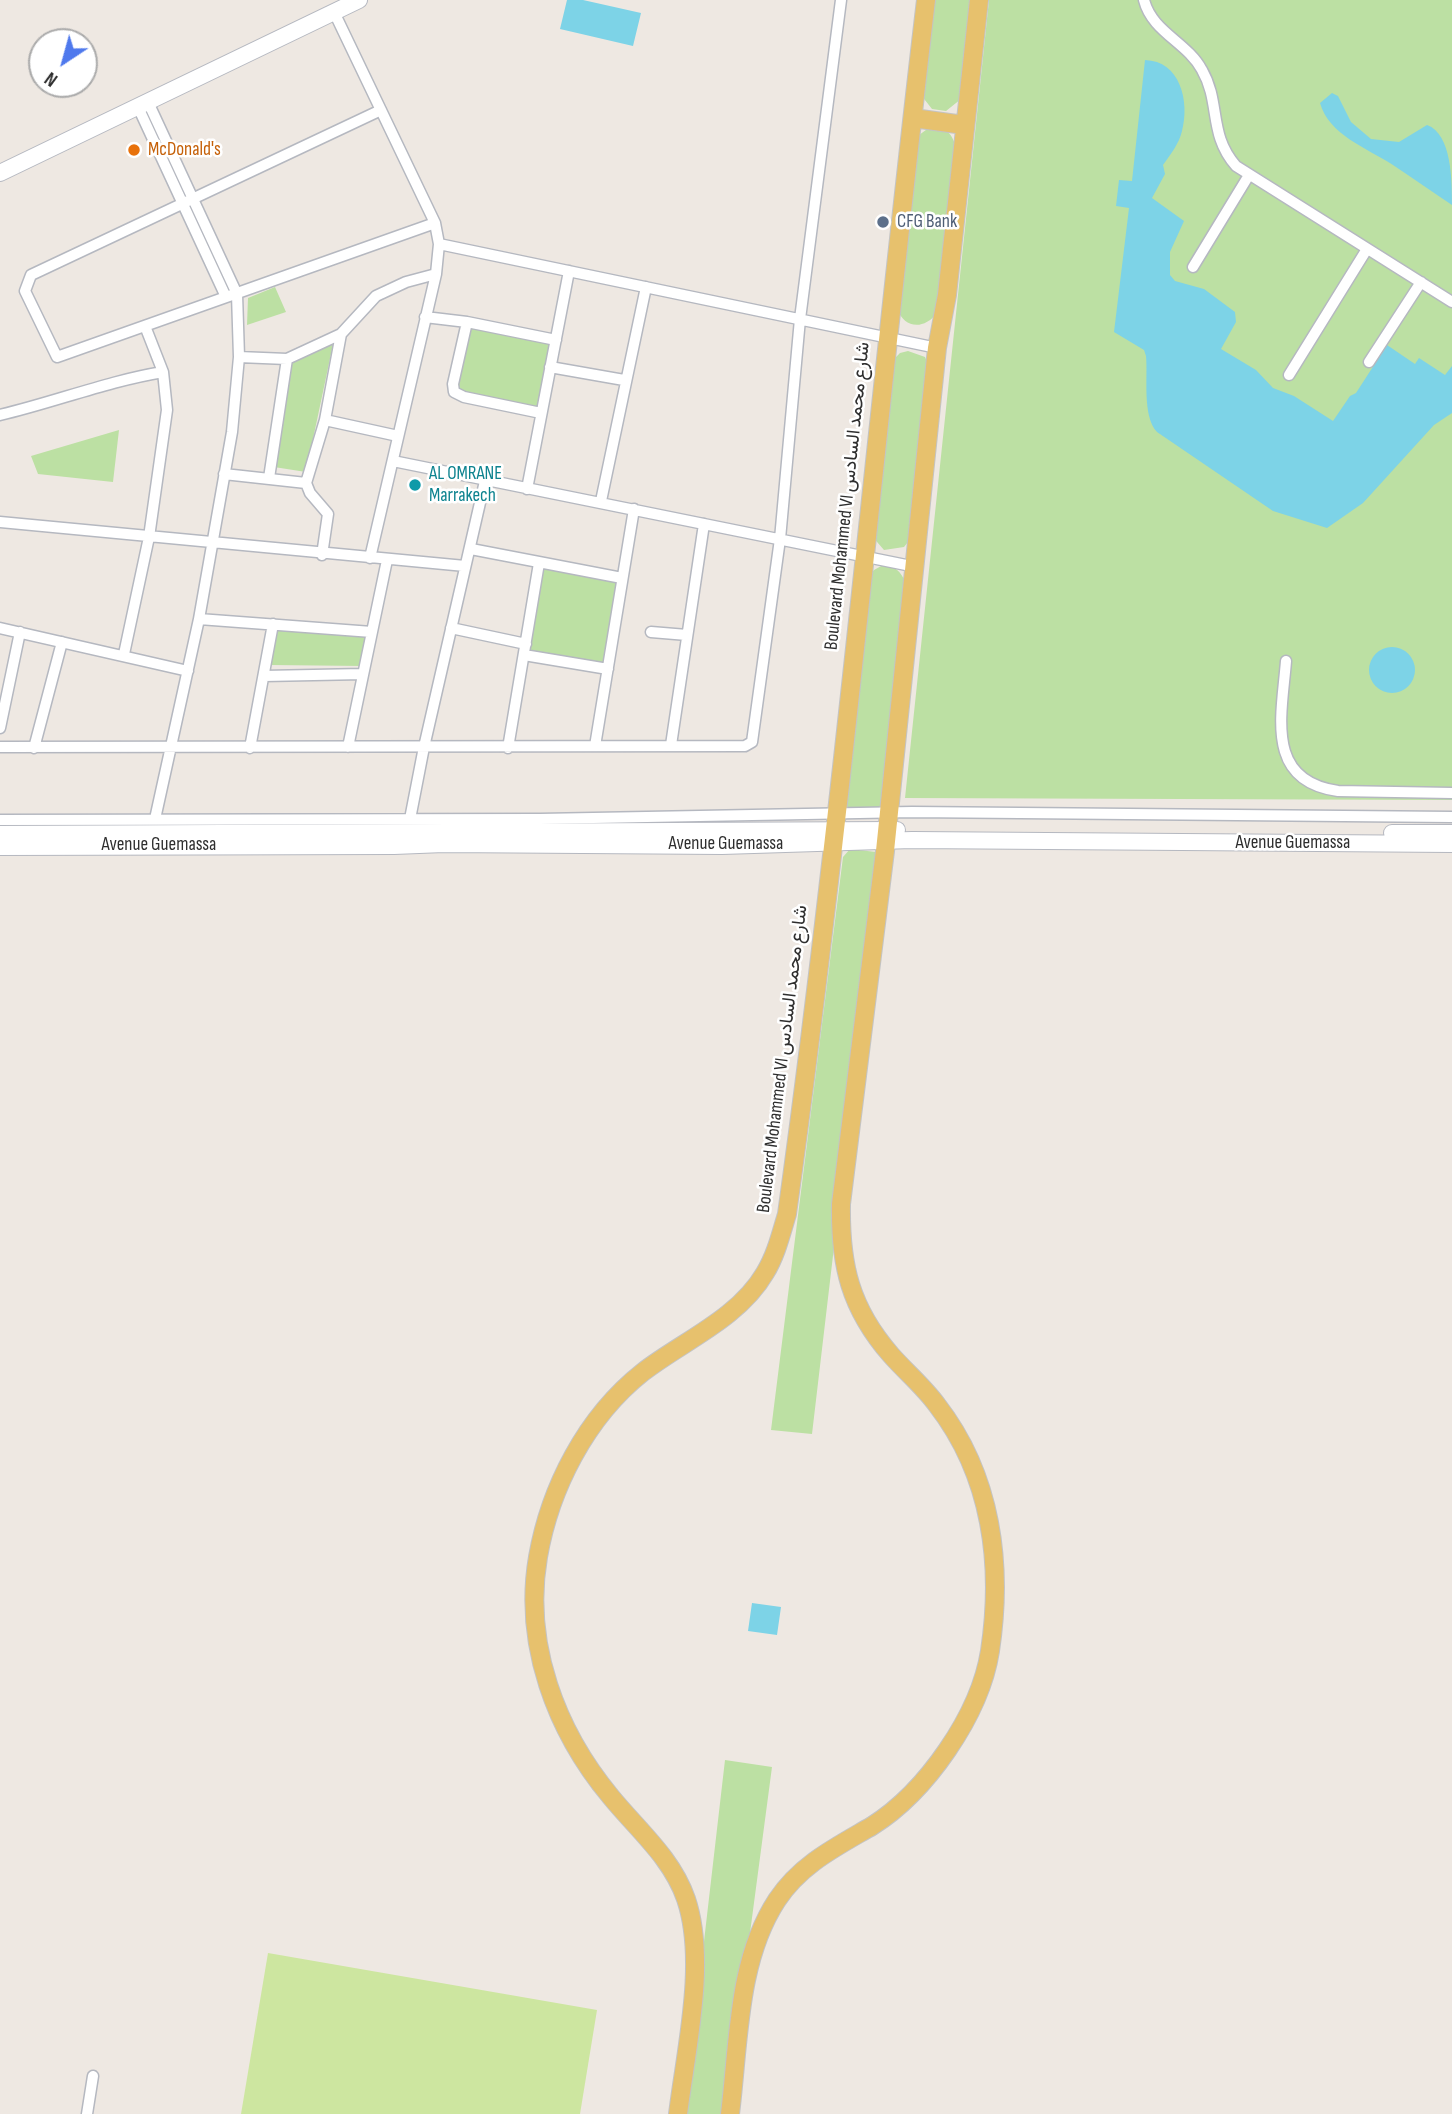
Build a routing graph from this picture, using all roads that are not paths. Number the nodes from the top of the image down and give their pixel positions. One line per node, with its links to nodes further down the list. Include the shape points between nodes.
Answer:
1 (359, 0): 6 (main road)
2 (841, 0): 25 (street)
3 (926, 0): 9 (main road, Boulevard Mohammed VI شارع محمد السادس)
4 (978, 0): 10 (main road)
5 (1144, 0): 12 (street, via 1152,19 1201,67 1212,94 1219,141 1227,156)
6 (334, 12): 7 (main road); 8 (street)
7 (143, 104): 11 (main road); 13 (street)
8 (381, 110): 13 (street); 14 (street)
9 (913, 118): 10 (main road); 29 (main road, Boulevard Mohammed VI شارع محمد السادس)
10 (964, 125): 31 (main road, via 947,295)
11 (0, 173)
12 (1249, 175): 16 (street); 17 (street)
13 (189, 199): 22 (street); 27 (street, via 27,280 25,291 57,357)
14 (435, 223): 15 (street); 22 (street)
15 (439, 244): 18 (street); 19 (street)
16 (1367, 249): 20 (street); 37 (street)
17 (1193, 267)
18 (569, 271): 21 (street); 30 (street)
19 (436, 274): 24 (street); 28 (street, via 376,296)
20 (1421, 282): 23 (street); 34 (street)
21 (646, 287): 25 (street); 38 (street)
22 (232, 295): 27 (street); 32 (street)
23 (1452, 302)
24 (425, 317): 26 (street); 42 (street)
25 (800, 319): 29 (street); 54 (street)
26 (467, 322): 30 (street); 39 (street, via 454,392)
27 (145, 326): 36 (street)
28 (341, 334): 33 (street); 41 (street)
29 (886, 337): 31 (street); 59 (main road, Boulevard Mohammed VI شارع محمد السادس)
30 (556, 340): 35 (street)
31 (937, 348): 63 (main road)
32 (239, 357): 33 (street); 44 (street)
33 (287, 359): 45 (street)
34 (1369, 362)
35 (550, 366): 38 (street); 39 (street)
36 (163, 372): 40 (street); 53 (street, via 166,426)
37 (1289, 374)
38 (624, 380): 49 (street)
39 (541, 414): 48 (street)
40 (0, 415)
41 (325, 420): 42 (street); 47 (street)
42 (398, 436): 43 (street)
43 (393, 461): 46 (street); 58 (street)
44 (225, 474): 45 (street); 55 (street)
45 (270, 478): 47 (street)
46 (485, 481): 48 (street); 56 (street)
47 (306, 483): 57 (street, via 328,514)
48 (527, 489): 49 (street)
49 (601, 501): 50 (street)
50 (634, 509): 52 (street); 64 (street)
51 (0, 522): 53 (street)
52 (704, 524): 54 (street); 72 (street)
53 (149, 537): 55 (street); 75 (street)
54 (780, 539): 59 (street); 83 (street, via 752,742 745,746)
55 (211, 544): 57 (street); 65 (street)
56 (471, 549): 61 (street); 62 (street)
57 (322, 555): 58 (street)
58 (370, 558): 60 (street)
59 (865, 558): 63 (street); 97 (main road, Boulevard Mohammed VI شارع محمد السادس)
60 (387, 560): 62 (street); 70 (street)
61 (539, 563): 64 (street); 74 (street)
62 (466, 566): 68 (street)
63 (916, 567): 96 (main road)
64 (622, 578): 77 (street)
65 (199, 619): 66 (street); 78 (street)
66 (273, 624): 70 (street); 80 (street)
67 (0, 628): 69 (street)
68 (452, 628): 74 (street); 86 (street)
69 (20, 632): 73 (street); 81 (street)
70 (372, 632): 79 (street)
71 (651, 632): 72 (street)
72 (687, 635): 83 (street)
73 (62, 642): 75 (street); 87 (street)
74 (525, 649): 77 (street); 90 (street)
75 (124, 654): 78 (street)
76 (1286, 661): 91 (street, via 1282,747 1287,761 1303,776 1328,790)
77 (608, 669): 82 (street)
78 (188, 671): 88 (street)
79 (363, 674): 80 (street); 85 (street)
80 (264, 676): 89 (street)
81 (0, 728)
82 (595, 746): 83 (street); 90 (street)
83 (671, 746)
84 (0, 747): 87 (street)
85 (348, 747): 86 (street); 89 (street)
86 (424, 747): 90 (street); 94 (street)
87 (34, 748): 88 (street)
88 (169, 748): 89 (street); 93 (street)
89 (250, 748)
90 (508, 748)
91 (1452, 793)
92 (1452, 817): 96 (street, Avenue Guemassa)
93 (155, 819): 94 (street, Avenue Guemassa); 95 (street, Avenue Guemassa)
94 (410, 819): 97 (street, Avenue Guemassa)
95 (0, 820)
96 (887, 828): 97 (main road, Avenue Guemassa); 97 (street, Avenue Guemassa); 98 (main road, Avenue Guemassa); 100 (main road, Avenue Guemassa); 105 (main road, via 841,1204 842,1261 851,1292 874,1335 937,1405 968,1458 988,1509 995,1551 992,1639 987,1667 968,1713 926,1779 874,1825 828,1850 799,1873 762,1926 747,1973)
97 (833, 829): 99 (main road, Avenue Guemassa); 101 (main road, Avenue Guemassa, via 722,846); 104 (main road, Boulevard Mohammed VI شارع محمد السادس, via 787,1214 777,1246 765,1274 730,1312 641,1374 603,1413 561,1481 538,1558 537,1632 557,1712 592,1772 669,1865 693,1927 694,1969)
98 (1452, 833)
99 (0, 834)
100 (1452, 844)
101 (0, 847)
102 (93, 2076): 103 (street)
103 (87, 2114)
104 (678, 2114)
105 (730, 2114)

